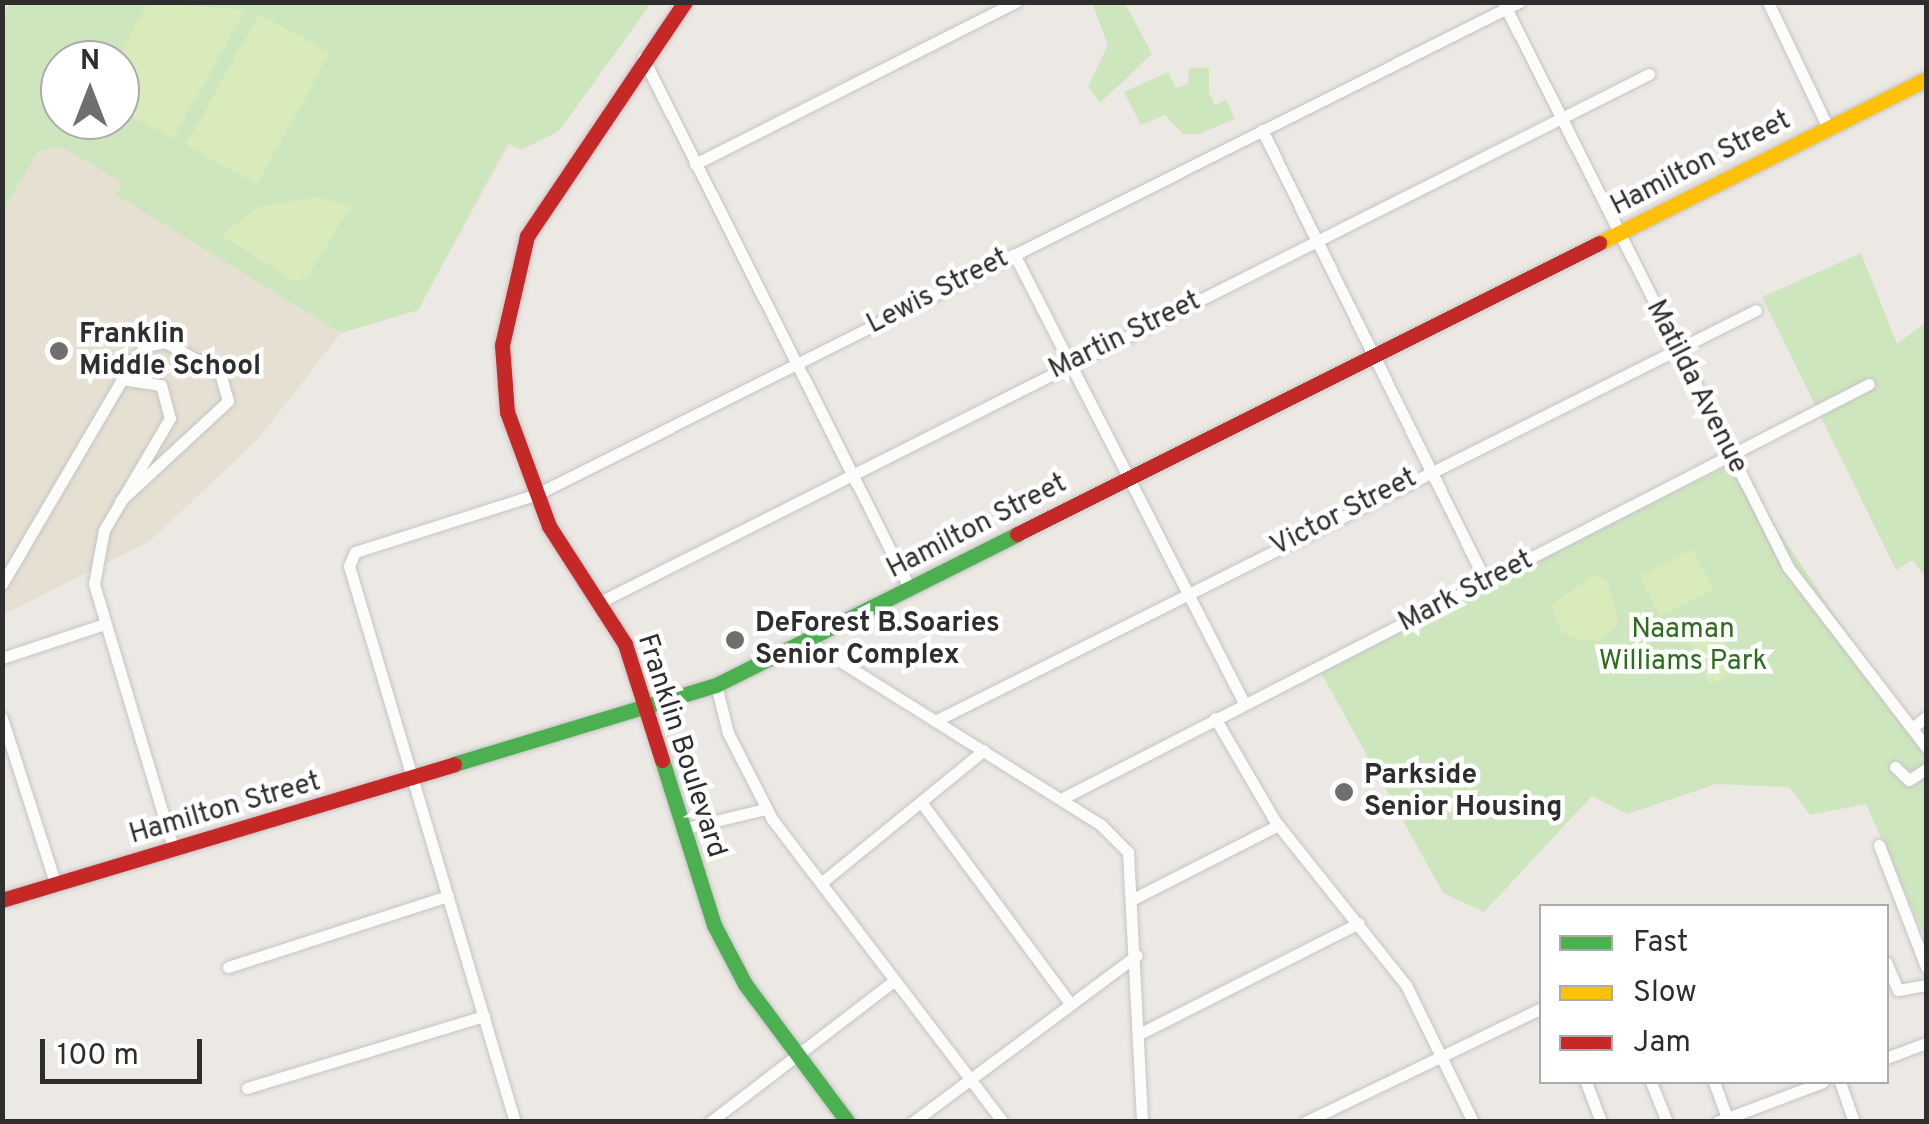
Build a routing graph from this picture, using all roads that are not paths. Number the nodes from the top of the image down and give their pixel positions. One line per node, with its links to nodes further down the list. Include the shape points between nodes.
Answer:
1 (685, 2): 6 (street, Franklin Boulevard)
2 (1016, 2): 12 (street)
3 (1519, 2): 5 (street, Lewis Street)
4 (1768, 2): 10 (street)
5 (1504, 5): 9 (street, Matilda Avenue); 11 (street, Lewis Street)
6 (643, 58): 12 (street); 27 (street, Franklin Boulevard, via 543,203 514,271 505,396)
7 (1649, 74): 9 (street, Martin Street)
8 (1926, 79): 10 (street, Hamilton Street)
9 (1562, 118): 13 (street, Matilda Avenue); 14 (street, Martin Street)
10 (1828, 128): 13 (street, Hamilton Street)
11 (1262, 130): 14 (street); 15 (street, Lewis Street)
12 (695, 164): 20 (street)
13 (1618, 233): 17 (street, Matilda Avenue); 18 (street, Hamilton Street)
14 (1316, 241): 18 (street); 19 (street, Martin Street)
15 (1014, 254): 19 (street); 20 (street, Lewis Street)
16 (1756, 310): 17 (street, Victor Street)
17 (1676, 348): 23 (street, Matilda Avenue); 24 (street, Victor Street)
18 (1374, 355): 24 (street); 26 (street, Hamilton Street)
19 (1072, 362): 25 (street, Martin Street); 26 (street)
20 (795, 365): 25 (street); 27 (street, Lewis Street)
21 (122, 379): 28 (street, via 161,386 170,418); 28 (street, via 145,346 165,342 229,387 208,424); 30 (street)
22 (1869, 384): 23 (street, Mark Street)
23 (1732, 457): 29 (street, Mark Street); 44 (street, Matilda Avenue, via 1810,600)
24 (1432, 469): 29 (street); 32 (street, Victor Street)
25 (852, 476): 31 (street); 33 (street, Martin Street)
26 (1131, 476): 31 (street, Hamilton Street); 32 (street)
27 (535, 495): 33 (street, Franklin Boulevard); 49 (street, Lewis Street, via 366,546 350,560)
28 (120, 501): 34 (street, via 94,574)
29 (1486, 582): 38 (street, Mark Street)
30 (2, 584)
31 (910, 589): 35 (street, Hamilton Street)
32 (1187, 592): 38 (street); 43 (street, Victor Street)
33 (602, 602): 39 (street, Franklin Boulevard)
34 (105, 624): 36 (street); 56 (street)
35 (811, 643): 37 (street, Hamilton Street); 43 (street)
36 (2, 658)
37 (716, 685): 39 (street, Hamilton Street); 52 (street)
38 (1244, 702): 42 (street, Mark Street)
39 (646, 712): 49 (street, Hamilton Street); 54 (street, Franklin Boulevard)
40 (1926, 717): 44 (street)
41 (2, 718): 58 (street)
42 (1215, 718): 50 (street, Mark Street); 53 (street)
43 (935, 721): 46 (street)
44 (1912, 728): 45 (street, Matilda Avenue)
45 (1926, 748)
46 (984, 750): 50 (street); 51 (street)
47 (1895, 767): 48 (street, via 1909,780)
48 (1926, 770)
49 (412, 780): 56 (street, Hamilton Street); 59 (street)
50 (1062, 799): 60 (street, via 1128,852)
51 (921, 802): 57 (street); 71 (street)
52 (765, 809): 54 (street); 57 (street)
53 (1278, 824): 60 (street); 62 (street)
54 (682, 829): 77 (street, Franklin Boulevard, via 714,926)
55 (1879, 844): 66 (street)
56 (174, 850): 58 (street, Hamilton Street)
57 (821, 883): 67 (street)
58 (56, 885): 61 (street, Hamilton Street)
59 (448, 896): 64 (street); 73 (street)
60 (1135, 898): 63 (street)
61 (2, 900)
62 (1359, 923): 74 (street); 76 (street)
63 (1137, 955): 71 (street); 74 (street)
64 (228, 967)
65 (1889, 967): 69 (street)
66 (1926, 967)
67 (895, 980): 77 (street); 79 (street)
68 (1926, 985): 69 (street)
69 (1905, 992): 70 (street)
70 (1889, 997)
71 (1070, 1002): 79 (street)
72 (1539, 1009): 76 (street)
73 (484, 1016): 85 (street); 88 (street)
74 (1139, 1034): 93 (street)
75 (1926, 1043): 78 (street)
76 (1443, 1054): 87 (street); 94 (street)
77 (797, 1056): 89 (street); 90 (street, Franklin Boulevard)
78 (1889, 1057)
79 (968, 1078): 91 (street); 92 (street)
80 (1587, 1084): 95 (street)
81 (1653, 1084): 96 (street)
82 (1714, 1084): 86 (street)
83 (1818, 1084): 86 (street)
84 (1841, 1084): 97 (street)
85 (247, 1088)
86 (1722, 1120)
87 (1306, 1121)
88 (515, 1122)
89 (710, 1122)
90 (848, 1122)
91 (913, 1122)
92 (1002, 1122)
93 (1142, 1122)
94 (1473, 1122)
95 (1601, 1122)
96 (1667, 1122)
97 (1854, 1122)

